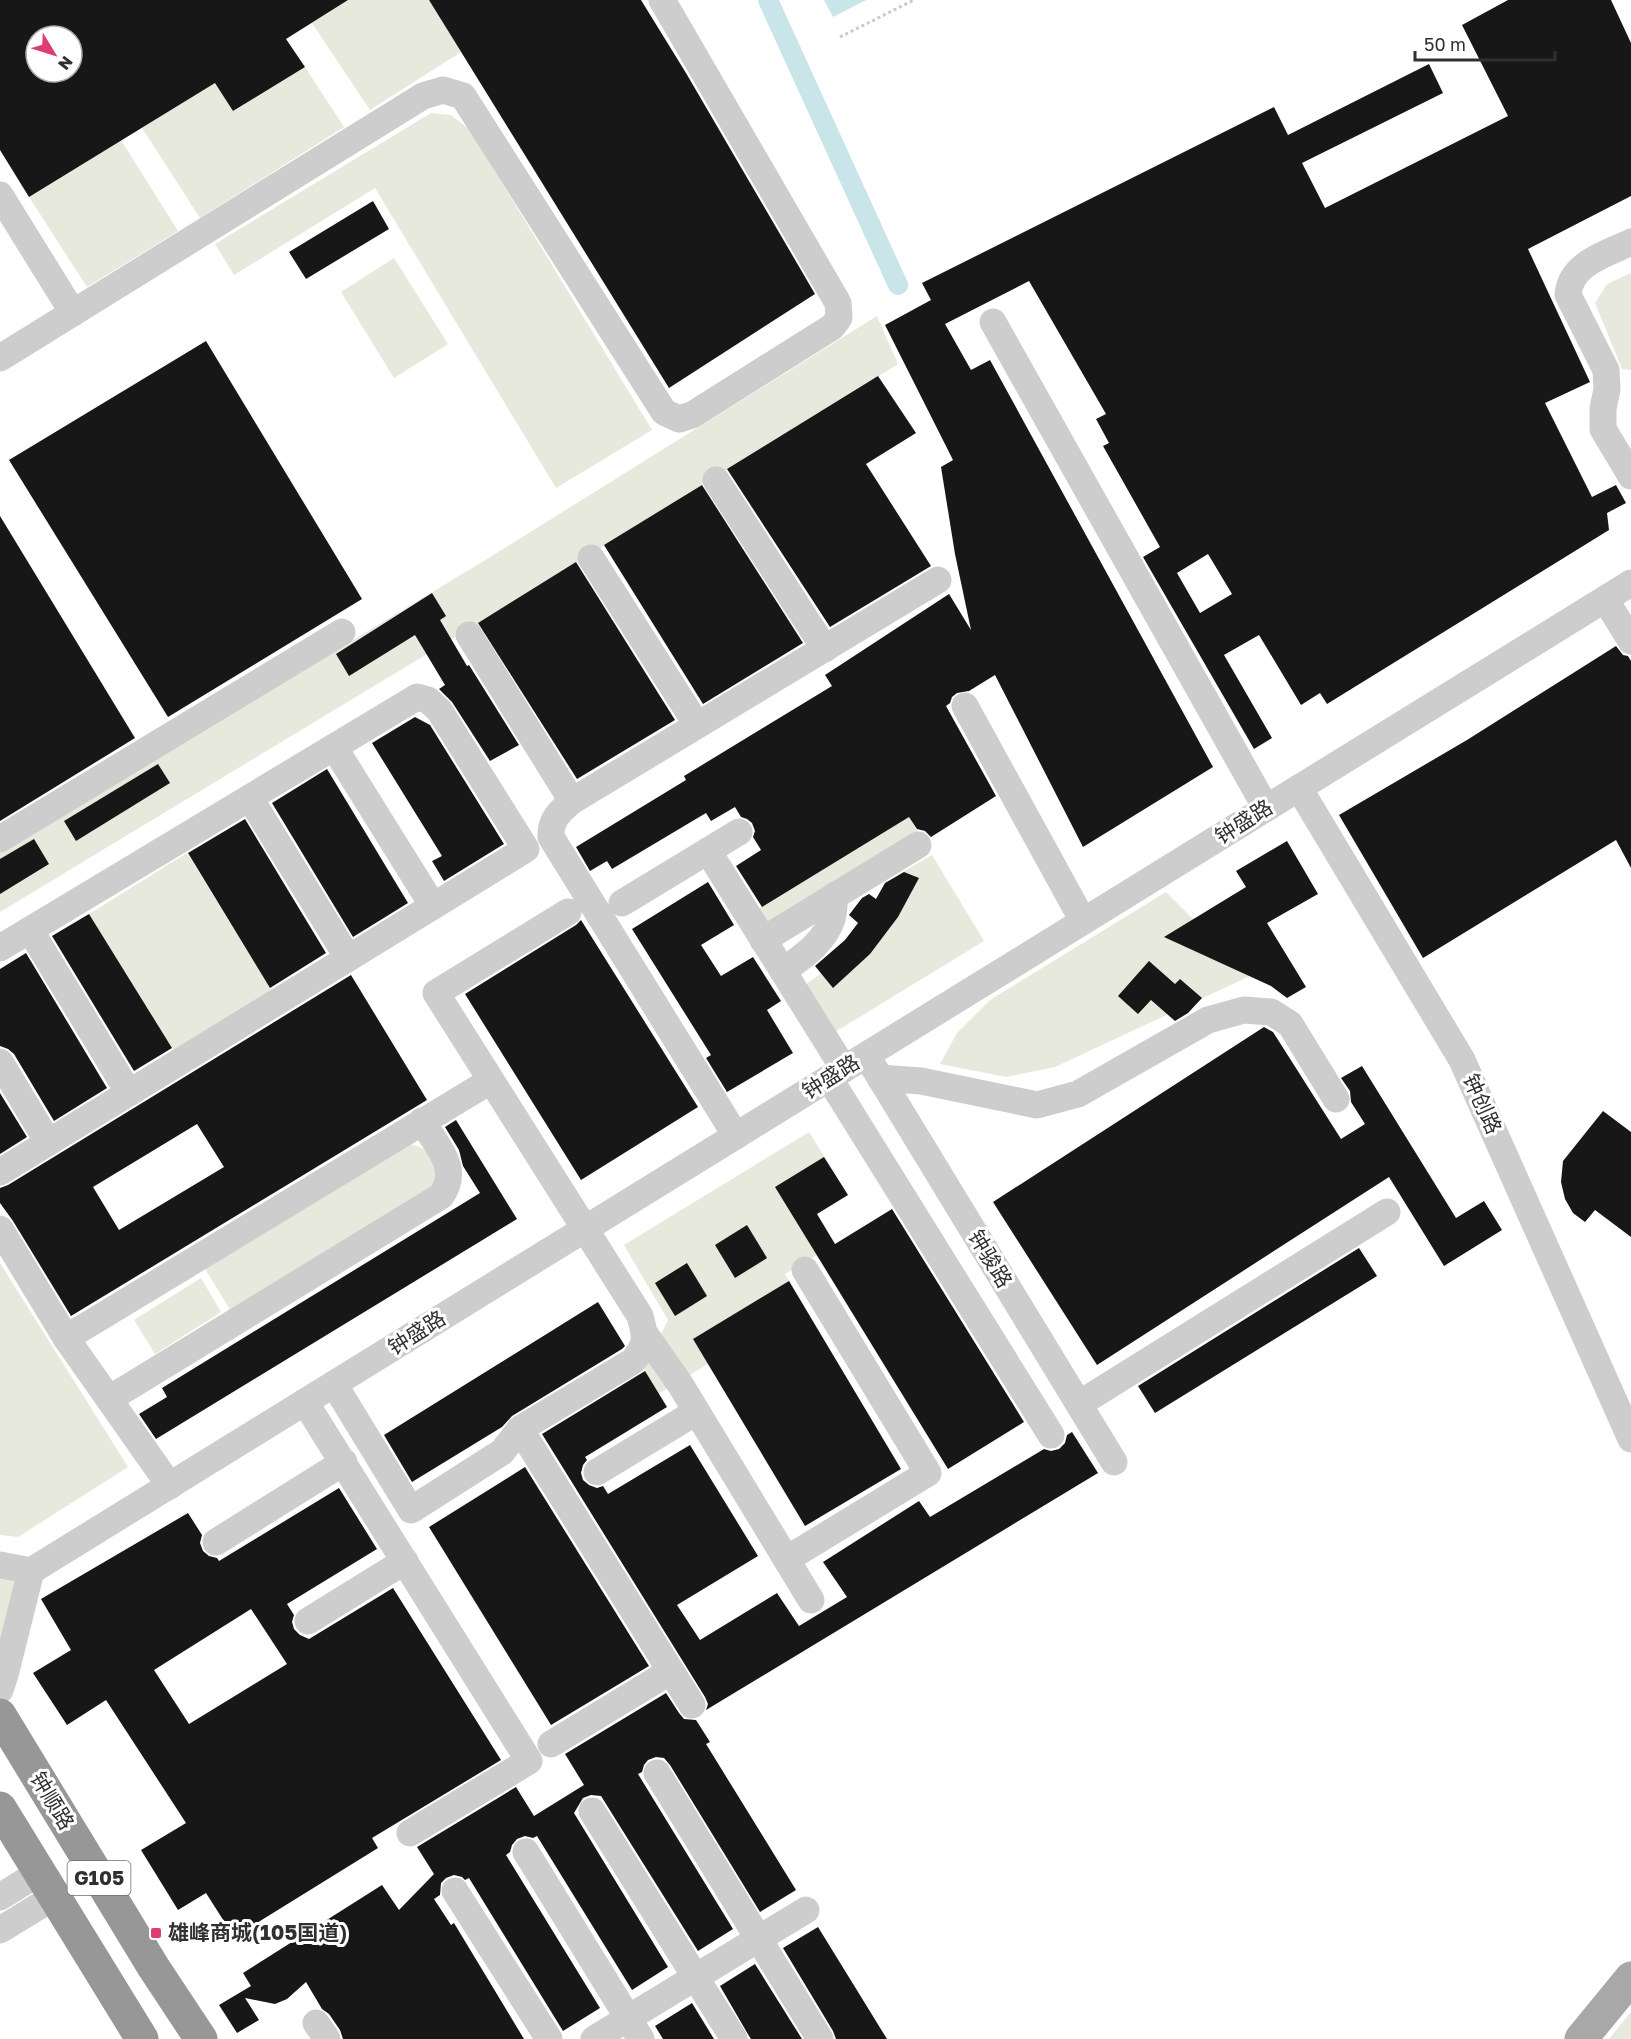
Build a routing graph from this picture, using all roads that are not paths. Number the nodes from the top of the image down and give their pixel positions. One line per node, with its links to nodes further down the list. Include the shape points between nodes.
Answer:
1 (662, 0): 4 (street, via 838,303 839,318 832,327 692,414 679,419 664,412 463,96 443,90 423,96)
2 (0, 195): 4 (street)
3 (1631, 242): 7 (street, via 1581,267 1569,283 1568,295 1606,370 1603,429)
4 (73, 313): 6 (street)
5 (993, 322): 23 (street)
6 (0, 358)
7 (1628, 464)
8 (717, 480): 16 (street)
9 (591, 558): 18 (street)
10 (938, 580): 16 (street)
11 (1631, 583): 12 (street, 钟盛路)
12 (1605, 599): 15 (street); 20 (street, 钟盛路)
13 (342, 632): 25 (street)
14 (469, 635): 22 (street)
15 (1631, 641)
16 (825, 649): 18 (street)
17 (965, 706): 32 (street)
18 (697, 725): 22 (street)
19 (334, 747): 21 (street); 30 (street); 30 (street, via 417,697 428,700 439,710 526,849)
20 (1299, 788): 23 (street, 钟盛路); 61 (street, 钟创路, via 1462,1060)
21 (250, 798): 33 (street); 36 (street)
22 (572, 801): 45 (street, via 555,817 551,837)
23 (1266, 808): 32 (street, 钟盛路)
24 (739, 832): 27 (street)
25 (0, 838)
26 (918, 845): 28 (street)
27 (708, 851): 29 (street); 34 (street)
28 (835, 896): 34 (street); 37 (street, via 832,919 822,938)
29 (622, 903)
30 (433, 906): 36 (street)
31 (568, 912): 41 (street, via 436,993)
32 (1083, 921): 39 (street, 钟盛路)
33 (30, 930): 35 (street); 42 (street)
34 (763, 940): 37 (street)
35 (0, 948)
36 (348, 958): 42 (street)
37 (783, 971): 39 (street)
38 (0, 1062): 46 (street)
39 (846, 1068): 40 (street, 钟骏路); 45 (street, 钟盛路); 60 (street)
40 (880, 1078): 43 (street, via 921,1081 1037,1105 1078,1094 1208,1020 1244,1010 1271,1012 1290,1024); 57 (street, 钟骏路)
41 (490, 1081): 44 (street); 50 (street)
42 (129, 1093): 46 (street)
43 (1336, 1099)
44 (422, 1121): 53 (street); 55 (street, via 450,1173 441,1196)
45 (736, 1136): 50 (street, 钟盛路)
46 (48, 1142): 47 (street)
47 (0, 1172)
48 (1387, 1212): 57 (street)
49 (0, 1229): 53 (street)
50 (584, 1229): 52 (street, via 640,1316); 54 (street, 钟盛路)
51 (805, 1270): 67 (street, via 928,1473)
52 (645, 1334): 58 (street); 59 (street, via 643,1350 633,1361)
53 (66, 1338): 55 (street)
54 (334, 1384): 56 (street, 钟盛路); 59 (street, via 411,1510 502,1452)
55 (109, 1399): 65 (street)
56 (305, 1402): 62 (street); 65 (street, 钟盛路)
57 (1079, 1404): 63 (street, 钟骏路)
58 (696, 1412): 64 (street); 67 (street)
59 (520, 1429): 73 (street)
60 (1051, 1435)
61 (1631, 1439)
62 (344, 1462): 66 (street); 68 (street)
63 (1114, 1462)
64 (597, 1472)
65 (170, 1486): 70 (street, 钟盛路)
66 (216, 1542)
67 (787, 1559): 71 (street)
68 (405, 1561): 72 (street); 81 (street, via 529,1761)
69 (0, 1565): 70 (street)
70 (31, 1571): 74 (street)
71 (811, 1600)
72 (308, 1621)
73 (671, 1671): 75 (street); 77 (street)
74 (0, 1690)
75 (692, 1704)
76 (0, 1715): 93 (highway, 钟顺路 / G105)
77 (552, 1744)
78 (657, 1773): 88 (street)
79 (0, 1808): 83 (highway, G105)
80 (592, 1811): 89 (street)
81 (410, 1833)
82 (526, 1852): 91 (street)
83 (47, 1885): 85 (street); 87 (street); 92 (highway, G105)
84 (455, 1891): 94 (street)
85 (0, 1897)
86 (806, 1910): 88 (street)
87 (0, 1930)
88 (760, 1938): 89 (street); 97 (street)
89 (696, 1977): 91 (street); 96 (street)
90 (1631, 1978): 98 (main road)
91 (634, 2029): 95 (street)
92 (142, 2039)
93 (201, 2039)
94 (549, 2039)
95 (594, 2039)
96 (734, 2039)
97 (820, 2039)
98 (1581, 2039)

